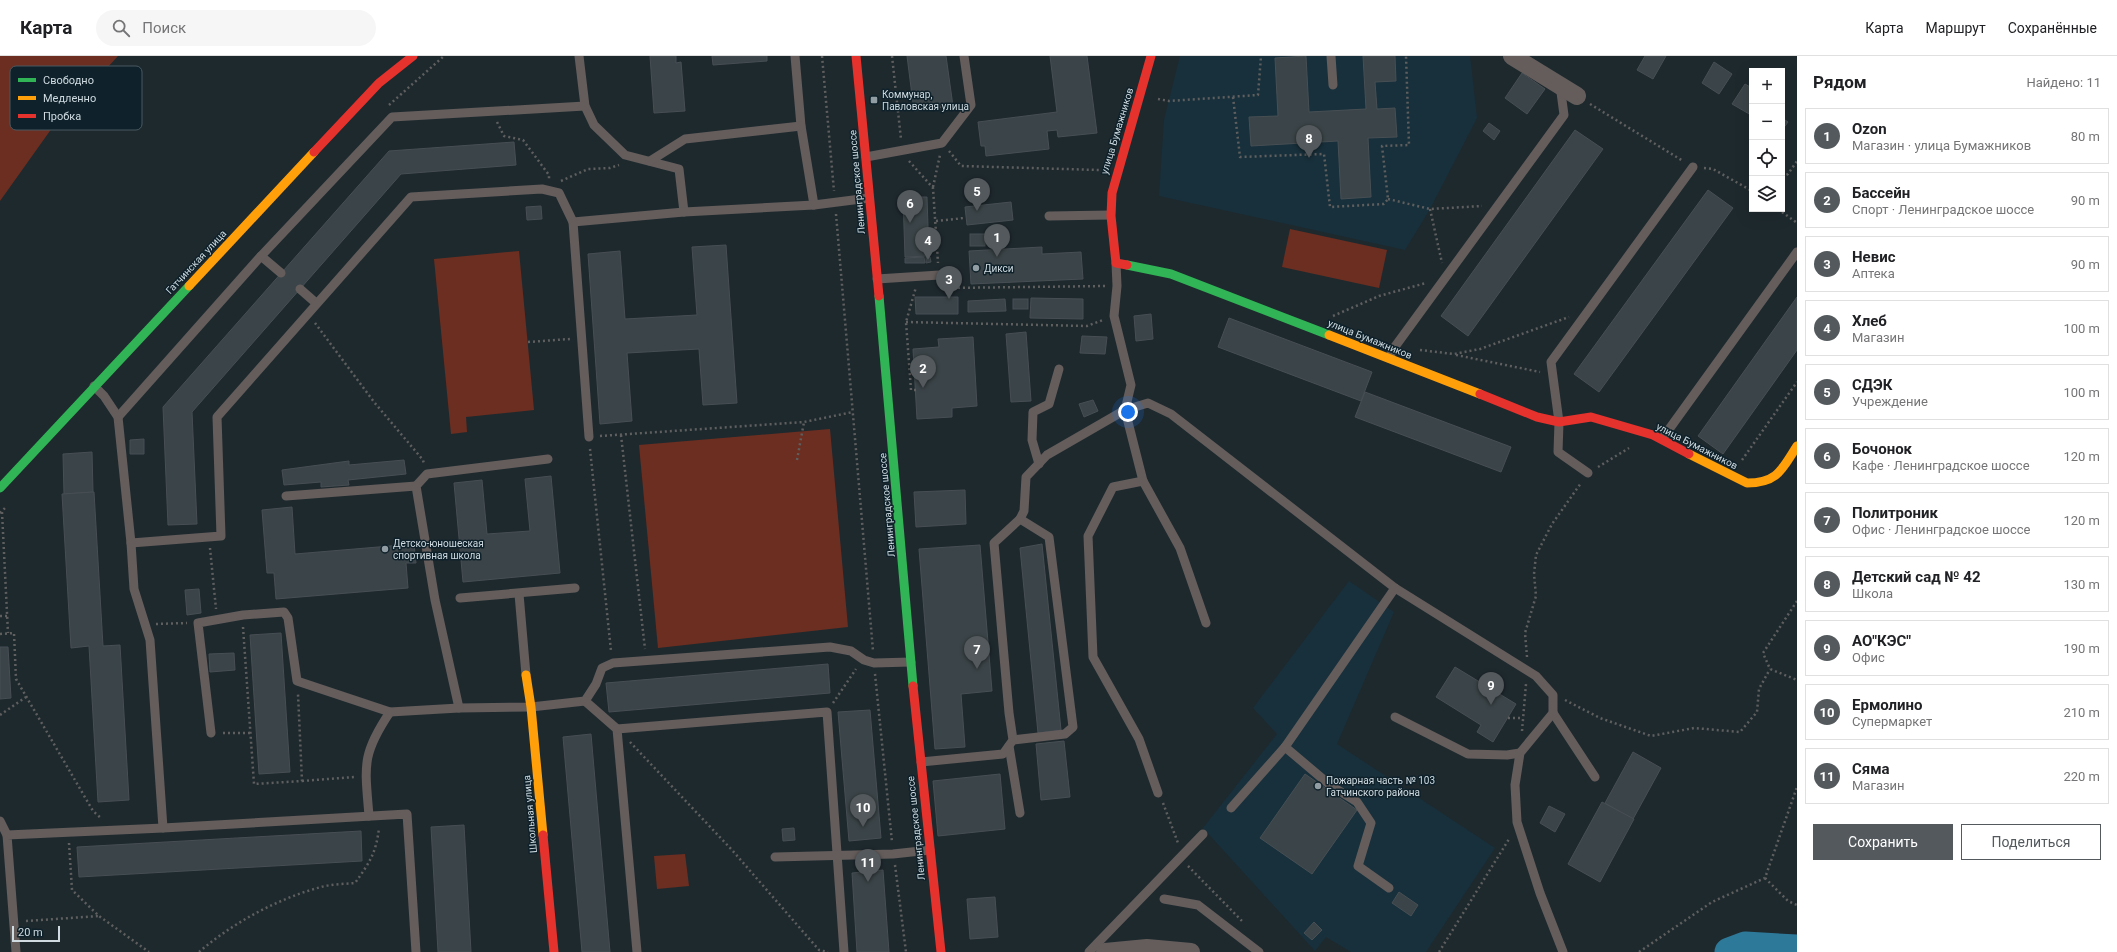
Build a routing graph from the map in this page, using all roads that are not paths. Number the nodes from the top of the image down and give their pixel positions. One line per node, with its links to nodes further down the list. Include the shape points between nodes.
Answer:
1 (412, 56): 33 (street, Гатчинская улица, via 379,83)
2 (578, 56): 12 (lane)
3 (795, 56): 13 (lane)
4 (856, 56): 14 (street, Ленинградское шоссе)
5 (964, 56): 14 (lane, via 971,104 942,143)
6 (1151, 56): 20 (street, улица Бумажников, via 1118,171 1112,183)
7 (1332, 56): 10 (lane)
8 (1512, 56): 9 (street)
9 (1560, 84): 11 (street); 31 (lane, via 1564,115)
10 (1333, 85)
11 (1577, 96)
12 (585, 106): 15 (lane, via 594,125 625,155); 24 (lane, via 392,117)
13 (801, 126): 15 (lane, via 685,139); 18 (lane)
14 (866, 157): 17 (street, Ленинградское шоссе)
15 (650, 161): 19 (lane, via 679,169)
16 (1693, 167): 36 (lane, via 1551,362)
17 (869, 198): 18 (lane); 28 (street, Ленинградское шоссе)
18 (814, 205): 19 (lane)
19 (684, 212): 22 (lane)
20 (1110, 214): 21 (lane); 25 (street, улица Бумажников)
21 (1049, 216)
22 (574, 222): 30 (lane, via 559,193 546,187 411,198); 37 (lane, via 580,338)
23 (1797, 252): 38 (lane)
24 (260, 256): 26 (lane); 35 (lane)
25 (1116, 263): 31 (street, улица Бумажников, via 1171,274); 34 (lane, via 1114,316 1131,385)
26 (281, 273)
27 (955, 274): 28 (lane)
28 (877, 279): 54 (street, Ленинградское шоссе)
29 (300, 289): 30 (lane)
30 (316, 303): 48 (lane, via 217,417 221,536)
31 (1389, 358): 36 (street, улица Бумажников, via 1536,417)
32 (1060, 369): 41 (lane, via 1048,404 1032,412 1032,440)
33 (94, 386): 35 (lane); 45 (street, Гатчинская улица)
34 (1125, 410): 41 (lane, via 1047,455); 43 (lane); 50 (lane, via 1148,403 1171,414)
35 (118, 417): 48 (lane)
36 (1559, 422): 38 (street, улица Бумажников, via 1591,417); 42 (lane, via 1558,452)
37 (589, 437)
38 (1662, 439): 39 (street, улица Бумажников, via 1746,483 1762,484 1774,479)
39 (1797, 446)
40 (548, 459): 44 (lane, via 427,474)
41 (1039, 464): 47 (lane, via 1026,477 1024,511)
42 (1588, 474)
43 (1143, 481): 53 (lane, via 1180,548); 69 (lane, via 1113,487 1088,536 1093,657 1139,739)
44 (416, 486): 46 (lane); 58 (lane, via 435,600)
45 (0, 488)
46 (286, 496)
47 (1020, 519): 64 (lane, via 994,543); 64 (lane, via 1049,537 1073,727 1065,734)
48 (131, 543): 74 (lane, via 134,589 150,640)
49 (574, 588): 51 (lane)
50 (1395, 588): 60 (lane, via 1536,676 1553,695); 65 (lane)
51 (519, 594): 52 (lane); 55 (lane)
52 (460, 598)
53 (1206, 623)
54 (911, 662): 56 (lane, via 874,663 851,651 830,647 613,663 602,668); 67 (street, Ленинградское шоссе)
55 (526, 674): 57 (street, Школьная улица)
56 (585, 702): 57 (lane); 62 (lane)
57 (531, 707): 58 (lane); 84 (street, Школьная улица)
58 (460, 708): 59 (lane)
59 (390, 712): 63 (lane, via 297,681 288,618 284,612 243,615 198,623); 72 (lane, via 369,747 365,767)
60 (1553, 713): 66 (lane); 68 (lane)
61 (1395, 717): 66 (lane, via 1468,754)
62 (617, 729): 78 (lane, via 827,712); 85 (lane)
63 (211, 733)
64 (1011, 743): 67 (lane, via 1003,754); 71 (lane)
65 (1285, 747): 70 (lane); 80 (lane, via 1330,784 1358,802 1371,824 1358,866)
66 (1520, 753): 92 (lane, via 1515,785 1517,822 1540,893)
67 (921, 762): 77 (street, Ленинградское шоссе)
68 (1596, 777)
69 (1158, 793)
70 (1230, 808)
71 (1020, 813)
72 (369, 816): 74 (lane); 83 (lane, via 407,814)
73 (0, 821): 76 (lane)
74 (163, 828): 76 (lane)
75 (1203, 834): 88 (lane)
76 (7, 835): 82 (lane)
77 (930, 850): 78 (lane, via 893,854); 87 (street, Ленинградское шоссе)
78 (837, 854): 79 (lane); 86 (lane)
79 (775, 857)
80 (1389, 888)
81 (1164, 899): 91 (lane, via 1198,905)
82 (16, 952)
83 (416, 952)
84 (554, 952)
85 (637, 952)
86 (844, 952)
87 (940, 952)
88 (1089, 952)
89 (1105, 952): 90 (street, via 1147,948)
90 (1191, 952)
91 (1259, 952)
92 (1563, 952)

